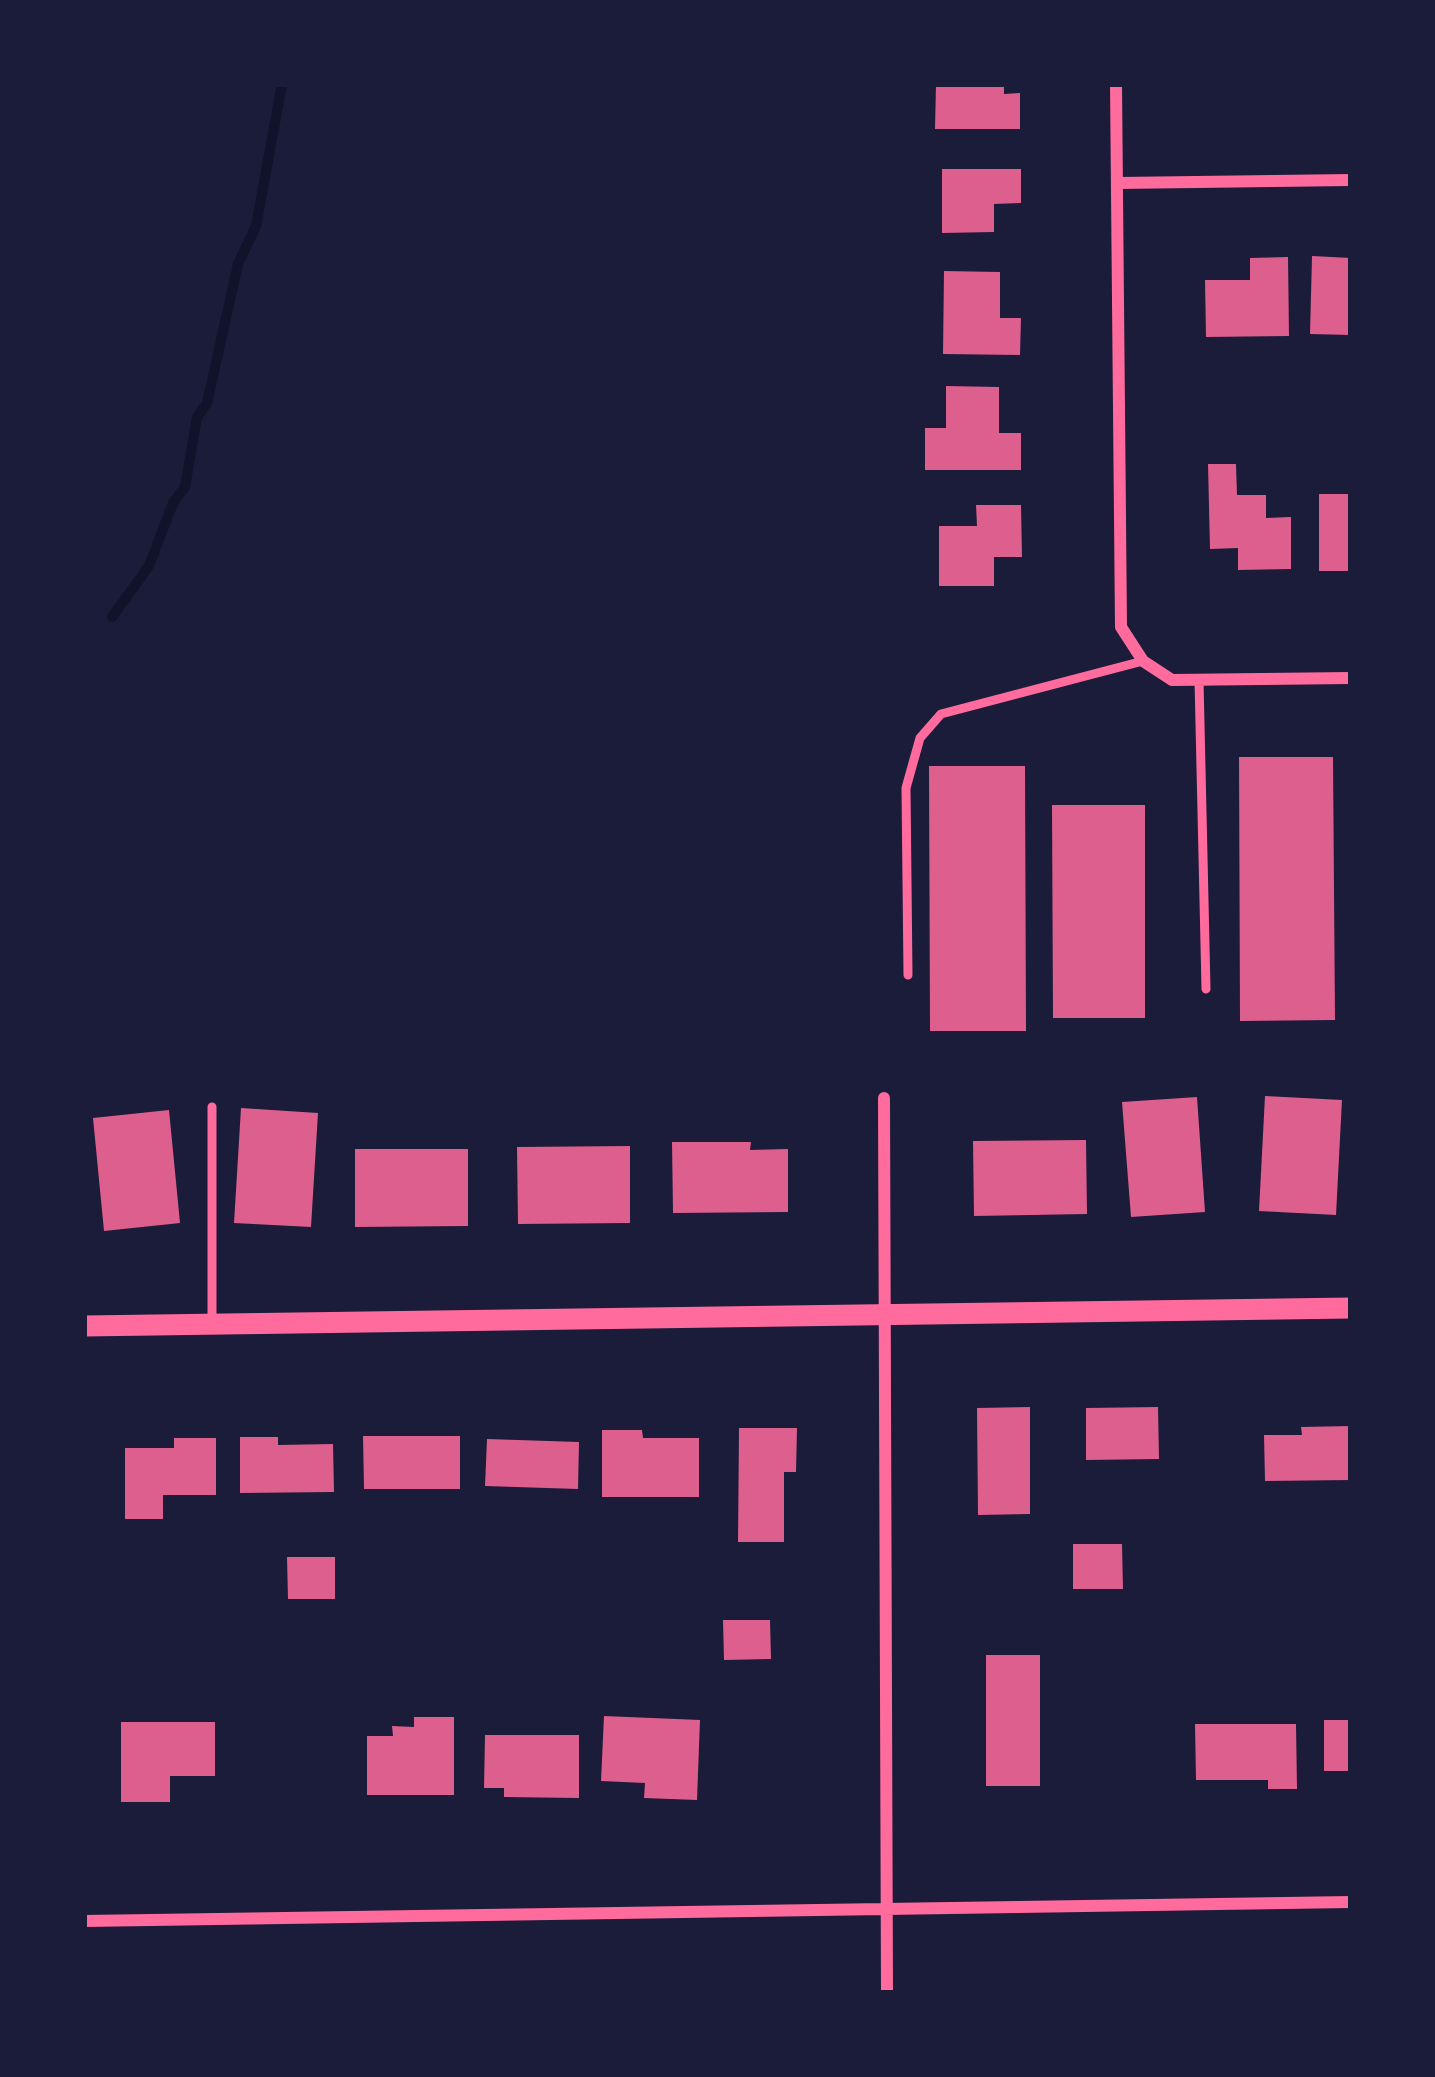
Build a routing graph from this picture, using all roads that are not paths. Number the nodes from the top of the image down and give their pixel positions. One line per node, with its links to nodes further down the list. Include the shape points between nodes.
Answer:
1 (1117, 84): 3 (street)
2 (1351, 179): 3 (street)
3 (1118, 183): 4 (street, via 1121,627)
4 (1143, 661): 6 (street, via 1172,680); 7 (lane, via 941,714 920,738 906,788)
5 (1351, 678): 6 (street)
6 (1198, 680): 8 (lane)
7 (908, 974)
8 (1206, 989)
9 (884, 1098): 12 (street)
10 (212, 1106): 13 (lane)
11 (1351, 1308): 12 (street)
12 (884, 1315): 13 (street); 16 (street)
13 (212, 1324): 14 (street)
14 (84, 1326)
15 (1351, 1902): 16 (street)
16 (888, 1909): 17 (street); 18 (street)
17 (84, 1921)
18 (887, 1993)

